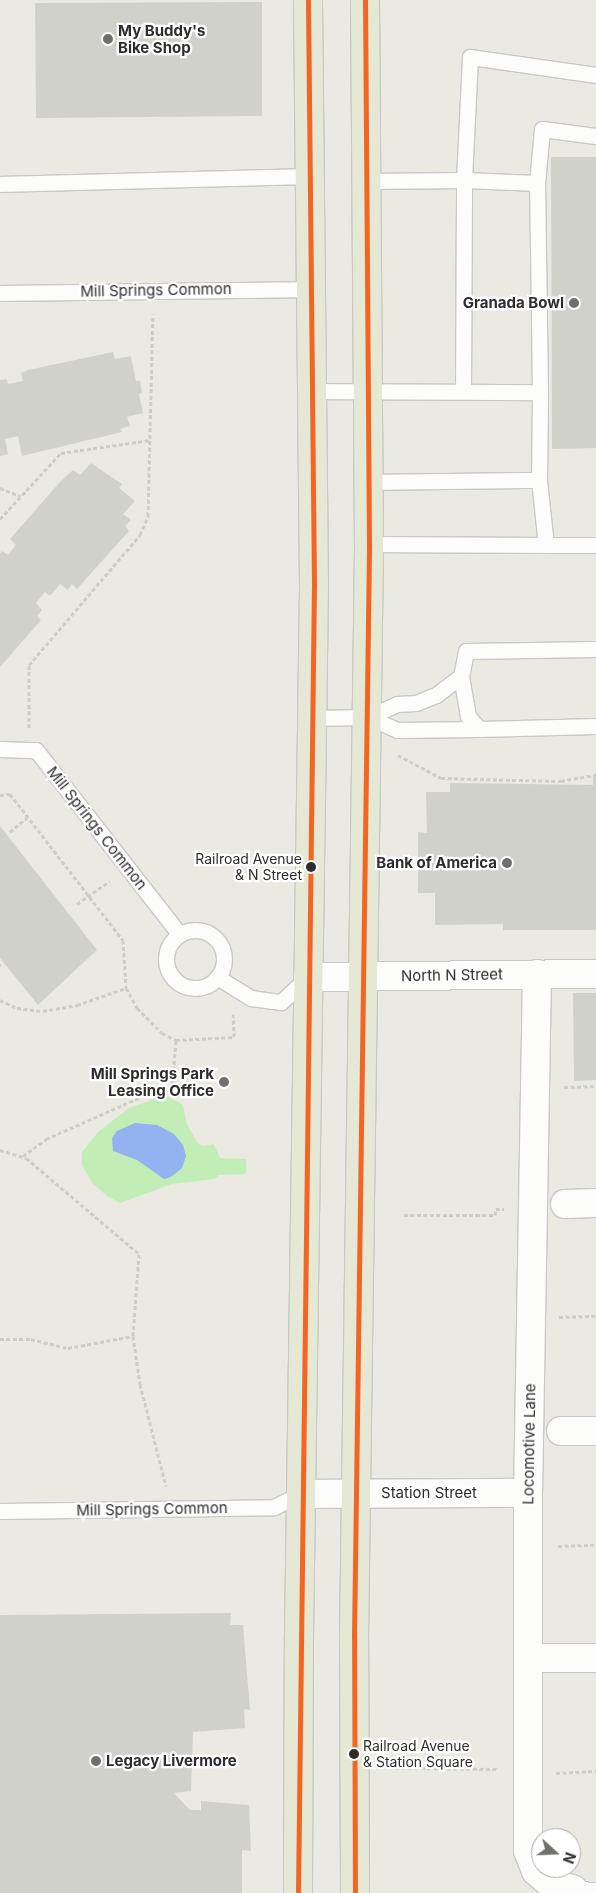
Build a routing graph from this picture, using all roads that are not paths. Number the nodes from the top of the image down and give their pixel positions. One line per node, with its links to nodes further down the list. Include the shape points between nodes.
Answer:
1 (308, 0): 5 (main road)
2 (365, 0): 7 (main road)
3 (596, 75): 6 (lane, via 470,57)
4 (596, 136): 8 (lane, via 542,129)
5 (311, 176): 9 (lane); 10 (main road)
6 (464, 180): 7 (lane); 8 (lane); 12 (lane)
7 (368, 181): 14 (main road)
8 (537, 183): 15 (lane)
9 (0, 184)
10 (312, 289): 11 (lane, Mill Springs Common); 13 (main road)
11 (0, 293)
12 (463, 389): 14 (lane); 15 (lane)
13 (314, 391): 14 (lane); 23 (main road)
14 (369, 391): 17 (main road)
15 (540, 392): 16 (lane)
16 (539, 480): 17 (lane); 19 (lane)
17 (370, 482): 18 (main road)
18 (369, 544): 19 (lane); 24 (main road)
19 (546, 545): 20 (lane)
20 (596, 545)
21 (596, 649): 22 (lane, via 466,651)
22 (461, 676): 24 (lane, via 436,695 416,703 397,704); 26 (lane, via 468,716)
23 (312, 718): 24 (lane); 31 (main road)
24 (368, 718): 26 (lane, via 397,730); 32 (main road)
25 (596, 726): 26 (lane)
26 (479, 729)
27 (0, 749): 28 (lane, Mill Springs Common, via 36,750)
28 (179, 934): 33 (lane, via 197,929 205,931 219,943 224,961); 33 (lane, via 166,950 167,970 172,978 190,988 200,988)
29 (537, 974): 30 (street, North N Street); 32 (street, North N Street); 39 (street, Locomotive Lane)
30 (596, 974)
31 (308, 976): 32 (street, North N Street); 33 (lane, via 281,1002 251,998); 40 (main road)
32 (364, 976): 38 (main road)
33 (217, 978)
34 (565, 1204): 35 (street)
35 (596, 1204)
36 (596, 1430): 37 (street)
37 (561, 1431)
38 (356, 1493): 39 (street, Station Street); 40 (street, Station Street); 46 (main road)
39 (528, 1493): 42 (street, Locomotive Lane)
40 (301, 1494): 41 (lane, Mill Springs Common, via 274,1507); 45 (main road)
41 (0, 1511)
42 (528, 1658): 43 (street); 44 (street, Locomotive Lane, via 528,1852 536,1871 550,1883)
43 (596, 1658)
44 (584, 1889)
45 (298, 1893)
46 (355, 1893)

